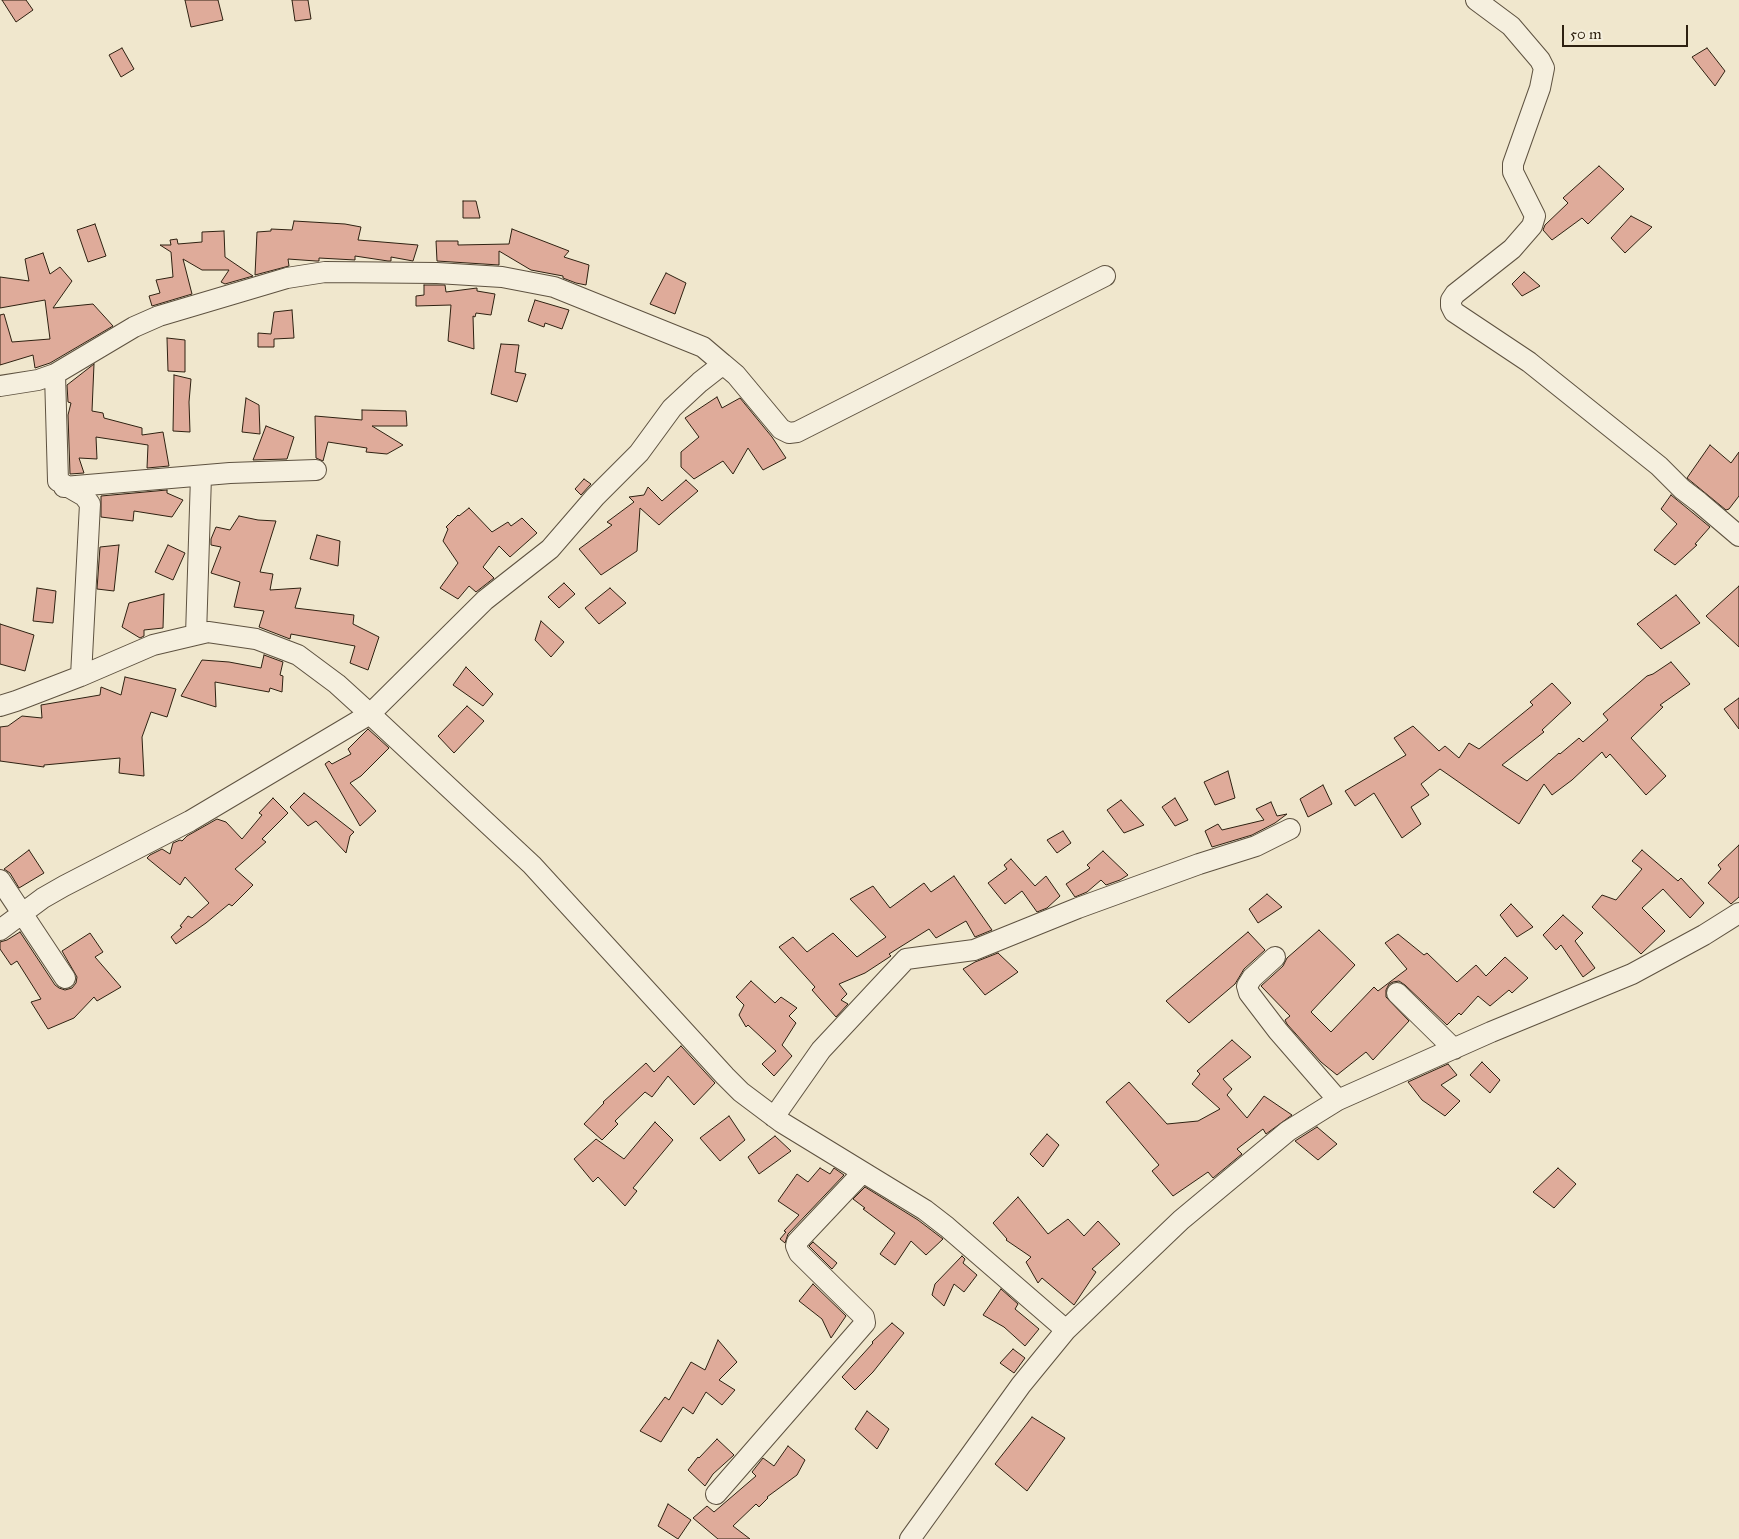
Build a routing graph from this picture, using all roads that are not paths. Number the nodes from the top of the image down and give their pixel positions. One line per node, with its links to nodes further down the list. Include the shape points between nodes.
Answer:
1 (1476, 0): 9 (street, via 1511,26 1544,68 1513,164 1515,179 1534,211 1535,221 1512,249 1455,294 1451,306 1454,312 1529,362 1659,466)
2 (1105, 276): 3 (street, via 797,432 781,429)
3 (723, 364): 4 (street, via 703,347 554,287 502,277 325,272 287,278 159,316 134,327); 13 (street, via 672,408 638,452 550,549 485,600)
4 (55, 374): 5 (street); 8 (street, via 58,482)
5 (0, 386)
6 (316, 470): 7 (street)
7 (201, 476): 8 (street); 10 (street)
8 (64, 486): 11 (street, via 84,496 90,504)
9 (1739, 536)
10 (196, 635): 11 (street, via 153,645); 13 (street, via 208,632 256,639 298,655)
11 (81, 676): 12 (street)
12 (0, 706)
13 (370, 714): 16 (street, via 190,821 87,873); 24 (street, via 532,865 724,1076)
14 (1290, 829): 24 (street, via 1256,846 1078,908 974,950 906,959 821,1050)
15 (0, 880): 16 (street)
16 (22, 913): 18 (street); 20 (street)
17 (1739, 913): 22 (street, via 1632,974)
18 (0, 930)
19 (1275, 957): 23 (street, via 1252,978 1247,986 1249,993)
20 (65, 978)
21 (1397, 993): 22 (street)
22 (1454, 1048): 23 (street)
23 (1338, 1100): 26 (street, via 1288,1131 1181,1220)
24 (774, 1117): 25 (street)
25 (863, 1172): 26 (street, via 941,1222); 27 (street, via 797,1242 796,1250 864,1317 865,1324)
26 (1066, 1330): 28 (street, via 1021,1385)
27 (716, 1494)
28 (910, 1539)

